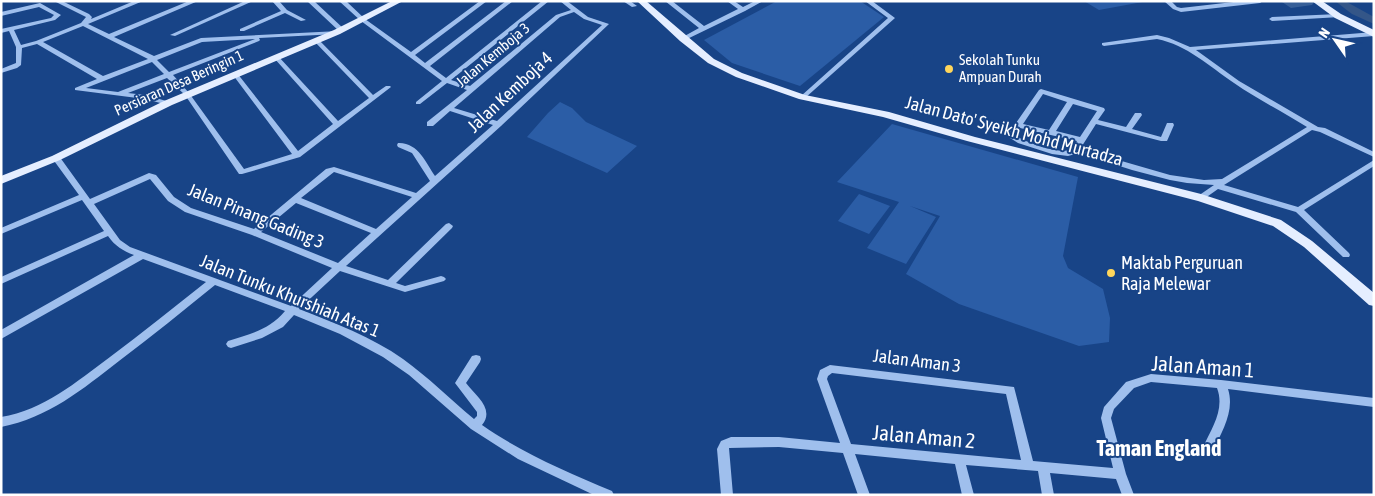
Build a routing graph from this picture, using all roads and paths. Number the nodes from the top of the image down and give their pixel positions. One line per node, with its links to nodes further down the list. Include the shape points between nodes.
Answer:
1 (57, 1): 32 (street, via 87,15 89,17)
2 (140, 1): 32 (street)
3 (195, 1): 40 (street)
4 (250, 1): 39 (street)
5 (275, 1): 26 (street)
6 (310, 1): 37 (street)
7 (342, 1): 31 (street)
8 (484, 1): 49 (street)
9 (510, 1): 52 (street)
10 (546, 1): 57 (street)
11 (562, 1): 24 (street)
12 (626, 1): 22 (street)
13 (668, 1): 35 (street)
14 (730, 1): 25 (street)
15 (760, 1): 25 (street)
16 (868, 1): 63 (street, via 892,18)
17 (1167, 1): 23 (street, via 1181,10)
18 (1211, 1): 23 (street)
19 (1260, 1): 23 (street)
20 (1316, 1): 28 (main road)
21 (397, 2): 31 (main road, Persiaran Desa Beringin 1)
22 (638, 4): 42 (main road, Jalan Dato' Syeikh Mohd Murtadza)
23 (1218, 6)
24 (575, 10): 59 (street, Jalan Kemboja 3, via 558,16); 72 (street, Jalan Kemboja 4, via 586,18 606,24)
25 (743, 10): 35 (street)
26 (286, 11): 30 (street); 34 (street)
27 (1, 14): 33 (street, via 40,4 58,15)
28 (1338, 16): 29 (street); 38 (main road)
29 (1272, 18)
30 (303, 20)
31 (362, 20): 37 (main road, Persiaran Desa Beringin 1); 49 (street)
32 (83, 24): 40 (street); 44 (street)
33 (11, 29): 36 (street); 47 (street)
34 (242, 30)
35 (704, 30): 42 (street)
36 (1, 31)
37 (339, 31): 41 (street); 43 (main road, Persiaran Desa Beringin 1)
38 (1374, 34): 48 (street)
39 (174, 35)
40 (110, 36): 45 (street)
41 (266, 36): 51 (street, via 201,40); 54 (street)
42 (683, 39): 63 (main road, Jalan Dato' Syeikh Mohd Murtadza, via 723,69)
43 (316, 40): 50 (main road, Persiaran Desa Beringin 1); 62 (street)
44 (38, 42): 47 (street); 56 (street)
45 (123, 43): 51 (street)
46 (1104, 44): 48 (street, via 1161,37)
47 (19, 46): 53 (street, via 19,64)
48 (1190, 49): 75 (street, via 1244,87)
49 (410, 55): 52 (street)
50 (276, 57): 55 (main road, Persiaran Desa Beringin 1); 70 (street)
51 (152, 58): 54 (street); 56 (street)
52 (425, 66): 57 (street)
53 (1, 71)
54 (168, 74): 60 (street); 61 (street)
55 (235, 74): 61 (main road, Persiaran Desa Beringin 1); 82 (street)
56 (102, 78): 60 (street, via 77,89)
57 (446, 81): 59 (street); 66 (street)
58 (388, 87): 62 (street)
59 (472, 89): 67 (street, Jalan Kemboja 3)
60 (119, 94): 65 (street)
61 (187, 94): 65 (main road, Persiaran Desa Beringin 1); 82 (street, via 242,172)
62 (372, 97): 70 (street)
63 (803, 97): 89 (main road, Jalan Dato' Syeikh Mohd Murtadza, via 885,114)
64 (1072, 100): 69 (street, via 1101,110); 73 (street, via 1041,91); 77 (street)
65 (168, 103): 83 (main road, Persiaran Desa Beringin 1)
66 (418, 103)
67 (448, 108): 71 (street, Jalan Kemboja 3); 72 (street)
68 (1138, 115): 76 (street)
69 (1094, 121): 76 (street); 78 (street)
70 (338, 124): 82 (street)
71 (430, 124)
72 (498, 124): 86 (street, Jalan Kemboja 4)
73 (1019, 125): 77 (street); 80 (street, via 1011,136 1013,139 1063,153)
74 (1170, 125): 76 (street, via 1164,139)
75 (1316, 129): 81 (street); 87 (street, via 1311,128)
76 (1128, 130)
77 (1051, 133): 78 (street)
78 (1082, 140): 80 (street)
79 (401, 145): 86 (street, via 415,151)
80 (1079, 150): 87 (street, via 1179,179)
81 (1374, 154)
82 (297, 155)
83 (56, 158): 85 (main road, Persiaran Desa Beringin 1); 90 (street, Jalan Tunku Khurshiah Atas 1)
84 (1374, 162): 92 (street)
85 (1, 180)
86 (434, 181): 88 (street, Jalan Kemboja 4)
87 (1220, 184): 89 (street); 92 (street)
88 (417, 196): 91 (street, via 331,170); 96 (street, Jalan Kemboja 4)
89 (1201, 198): 105 (main road, Jalan Dato' Syeikh Mohd Murtadza, via 1277,223)
90 (86, 199): 94 (street); 95 (street, Jalan Tunku Khurshiah Atas 1); 97 (street, Jalan Pinang Gading 3, via 149,176 171,199 188,210)
91 (295, 199): 96 (street); 97 (street)
92 (1299, 210): 99 (street)
93 (449, 226): 104 (street)
94 (1, 231)
95 (110, 232): 98 (street, Jalan Tunku Khurshiah Atas 1, via 117,242); 102 (street)
96 (376, 232): 100 (street, Jalan Kemboja 4)
97 (255, 233): 100 (street, Jalan Pinang Gading 3)
98 (142, 255): 103 (street, Jalan Tunku Khurshiah Atas 1); 107 (street)
99 (1346, 255)
100 (338, 267): 104 (street, Jalan Pinang Gading 3); 106 (street, Jalan Kemboja 4)
101 (442, 279): 104 (street, Jalan Pinang Gading 3, via 413,288)
102 (1, 281)
103 (214, 281): 106 (street, Jalan Tunku Khurshiah Atas 1); 112 (street, via 153,331 47,407)
104 (390, 284)
105 (1374, 302)
106 (292, 310): 108 (street, Jalan Kemboja 4, via 280,324); 113 (street, Jalan Tunku Khurshiah Atas 1, via 392,357)
107 (1, 335)
108 (231, 344)
109 (476, 359): 113 (street, via 460,383 482,411 482,417)
110 (1222, 384): 111 (street, Jalan Aman 1); 114 (street, via 1227,406); 119 (street, Jalan Aman 1, via 1152,378 1130,385 1109,408 1106,418)
111 (1374, 403)
112 (1, 422)
113 (475, 426): 120 (street, Jalan Tunku Khurshiah Atas 1, via 526,458)
114 (1209, 447)
115 (847, 450): 116 (street, Jalan Aman 2); 117 (street, Jalan Aman 3, via 822,379 830,369 1010,390); 121 (street, Jalan Aman 2, via 779,442 725,444); 122 (street)
116 (959, 459): 117 (street, Jalan Aman 2); 123 (street)
117 (1028, 465): 118 (street, Jalan Aman 2)
118 (1043, 468): 119 (street, Jalan Aman 2); 124 (street)
119 (1120, 474): 125 (street)
120 (608, 495)
121 (728, 495)
122 (864, 495)
123 (968, 495)
124 (1048, 495)
125 (1128, 495)

